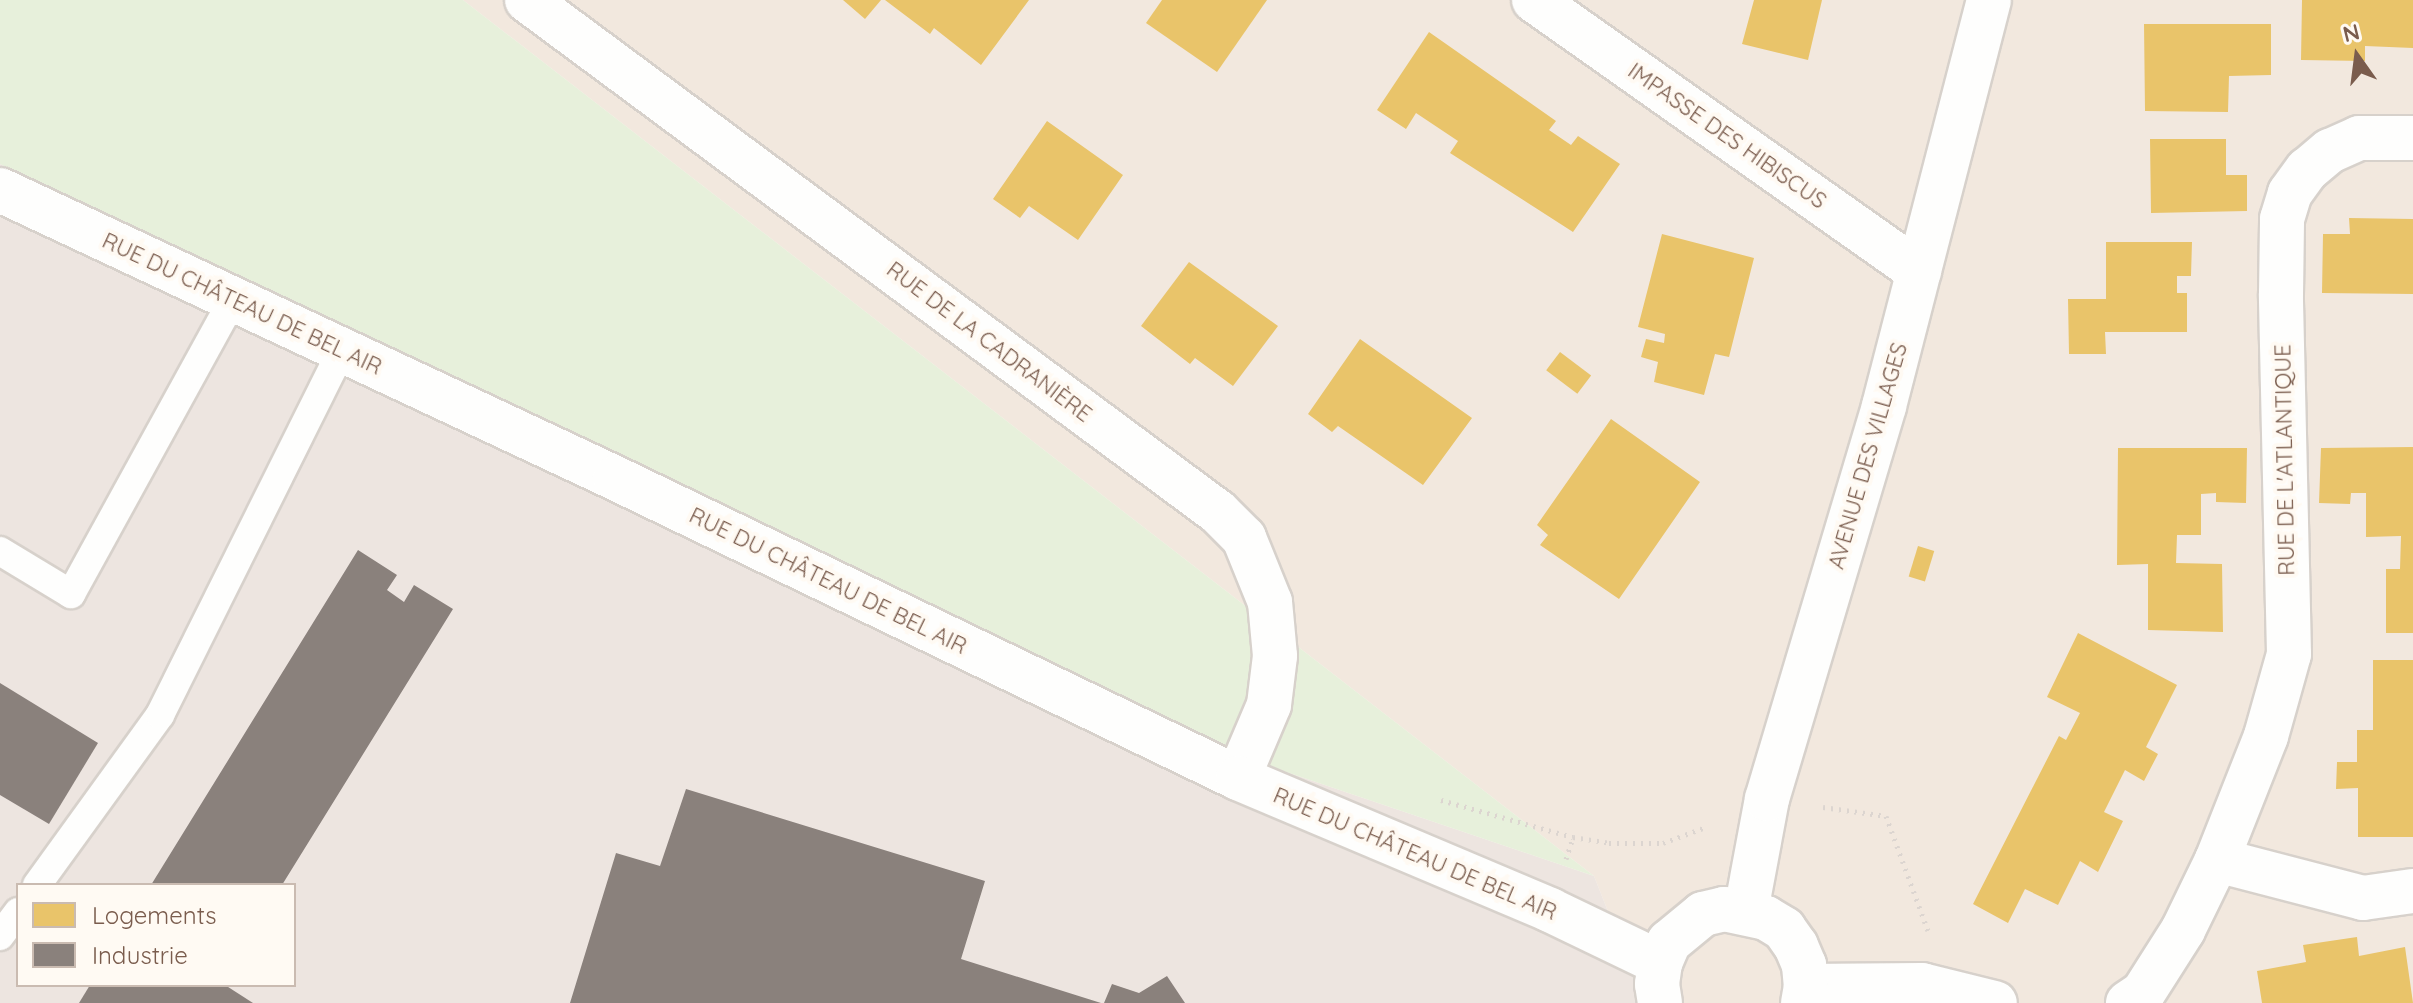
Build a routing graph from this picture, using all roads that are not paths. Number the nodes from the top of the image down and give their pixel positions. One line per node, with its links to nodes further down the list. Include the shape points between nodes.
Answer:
1 (527, 0): 10 (street, RUE DE LA CADRANIÈRE, via 1218,512 1244,538 1270,602 1275,656 1269,705)
2 (1534, 0): 6 (street, IMPASSE DES HIBISCUS)
3 (1989, 0): 6 (street, AVENUE DES VILLAGES)
4 (2413, 138): 11 (street, RUE DE L'ATLANTIQUE, via 2359,138 2330,151 2290,193 2282,219 2289,654 2266,736)
5 (0, 190): 7 (street, RUE DU CHÂTEAU DE BEL AIR)
6 (1919, 272): 14 (street, AVENUE DES VILLAGES, via 1767,799)
7 (233, 299): 8 (street, RUE DU CHÂTEAU DE BEL AIR); 9 (lane, via 71,594)
8 (342, 350): 10 (street, RUE DU CHÂTEAU DE BEL AIR); 12 (lane, via 160,715)
9 (0, 551)
10 (1238, 778): 17 (street, RUE DU CHÂTEAU DE BEL AIR, via 1550,910)
11 (2217, 860): 13 (street, via 2363,898); 20 (street, RUE DE L'ATLANTIQUE, via 2183,930 2143,993)
12 (38, 883)
13 (2413, 891)
14 (1746, 911): 17 (street, via 1703,914 1669,942); 18 (street, via 1784,929 1804,965)
15 (16, 915): 16 (lane)
16 (0, 936)
17 (1660, 983)
18 (1805, 994): 19 (street, via 1922,985)
19 (1995, 1003)
20 (2128, 1003)

